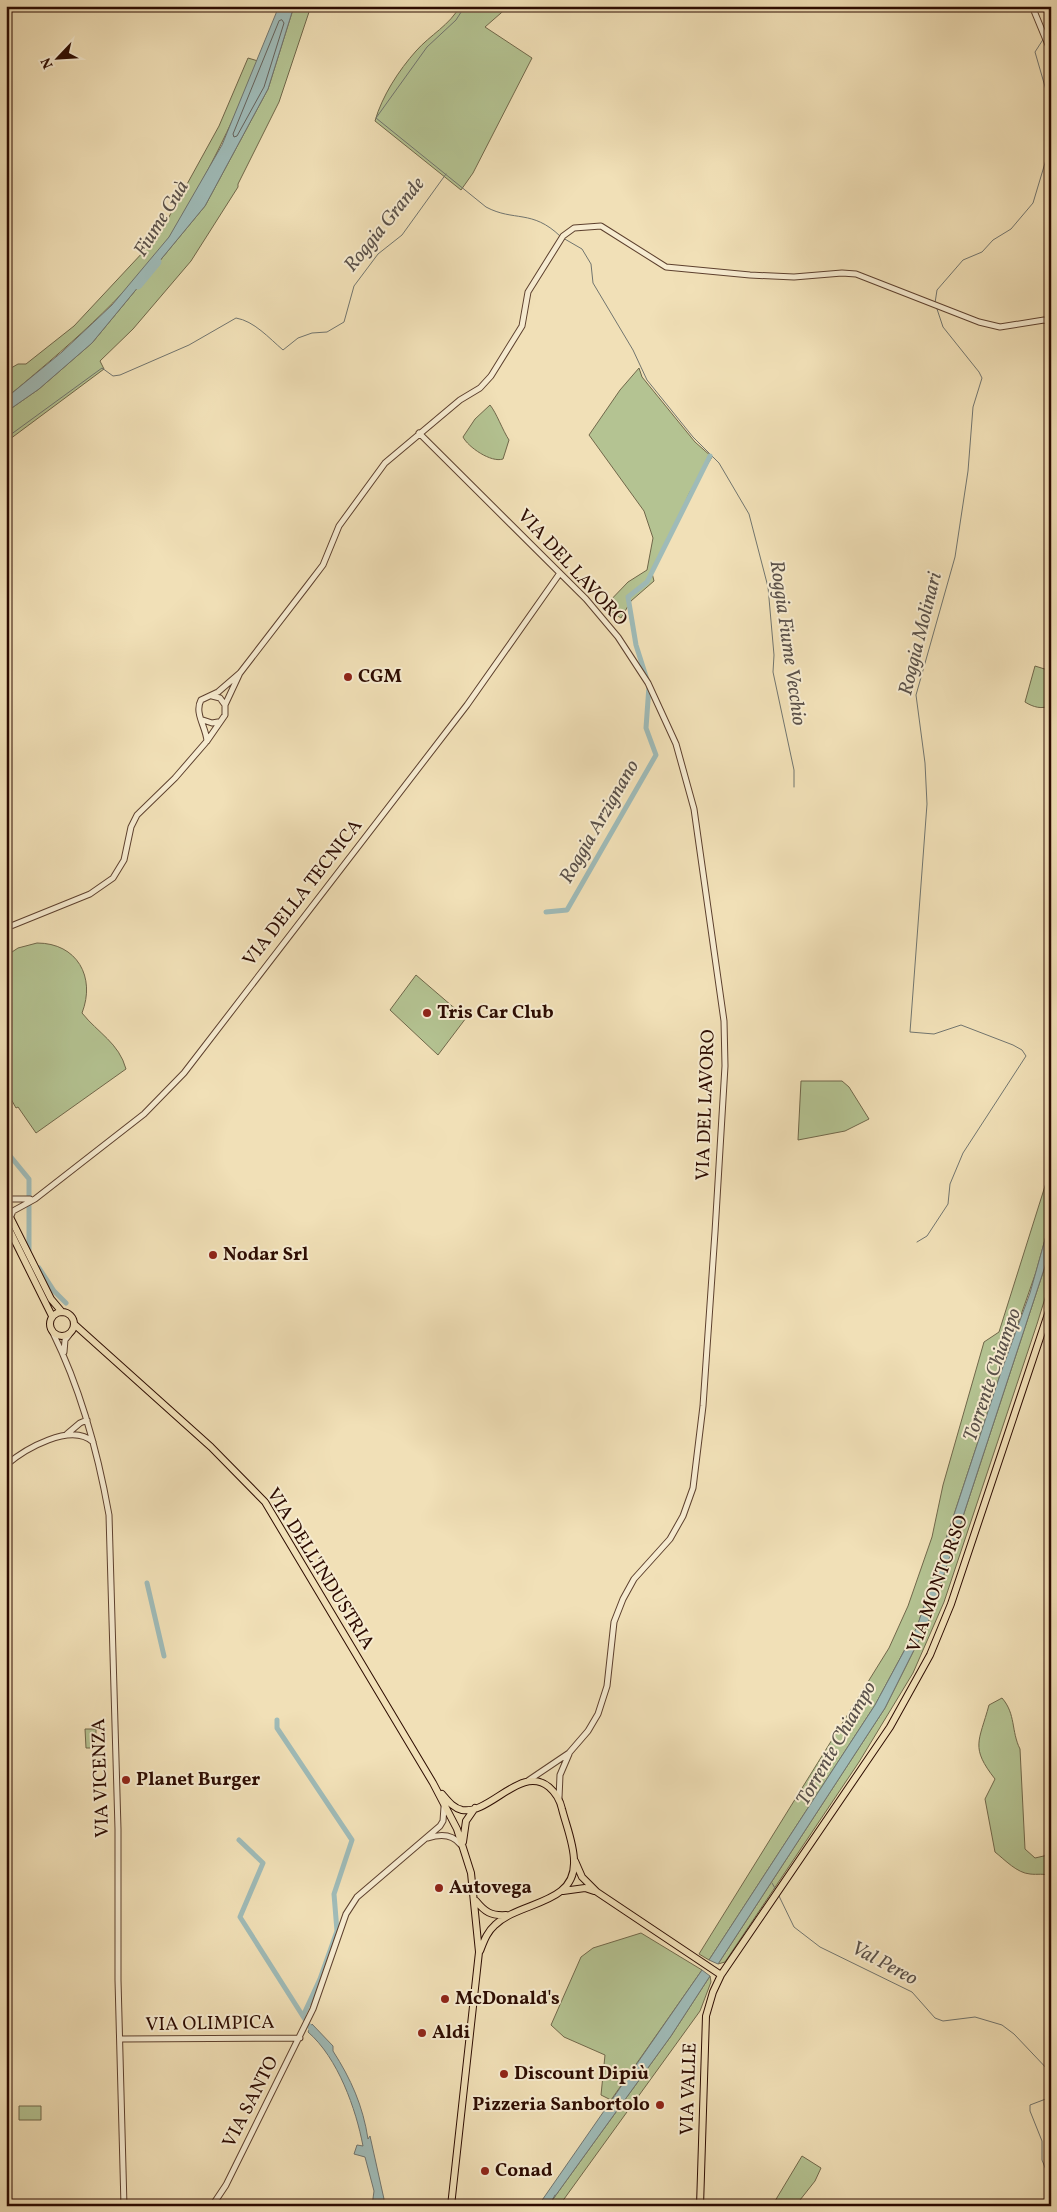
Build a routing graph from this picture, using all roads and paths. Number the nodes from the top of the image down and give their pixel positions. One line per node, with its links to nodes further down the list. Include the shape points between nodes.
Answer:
1 (1032, 6): 2 (street)
2 (1051, 52)
3 (1051, 322): 4 (street, via 995,326 856,274 842,272 794,277 666,267 601,226 574,228 563,236 528,292 522,326 491,376 480,388)
4 (419, 433): 5 (street, VIA DEL LAVORO); 6 (street, via 385,463 333,536 323,565)
5 (560, 573): 14 (street, VIA DELLA TECNICA, via 462,711 184,1073 144,1114); 31 (street, VIA DEL LAVORO, via 586,599 633,659 648,683 676,744 694,809 725,1038 704,1406 692,1488 683,1516 670,1539 634,1579 623,1598 614,1622 607,1686 598,1714 588,1732)
6 (240, 673): 7 (street); 8 (street)
7 (212, 696): 8 (street, via 220,698); 9 (street, via 203,698 198,706)
8 (225, 705): 10 (street, via 225,715)
9 (203, 720): 10 (street, via 212,724); 11 (street)
10 (218, 722): 11 (street)
11 (207, 741): 12 (street, via 175,778 137,814 124,860 108,882 90,894)
12 (6, 928)
13 (6, 1199): 14 (street)
14 (35, 1199): 16 (street, VIA DELLA TECNICA, via 13,1212)
15 (6, 1210): 16 (main road, VIA VICENZA)
16 (8, 1220): 18 (main road, VIA VICENZA, via 51,1299); 19 (main road, VIA VICENZA)
17 (1051, 1305): 45 (main road, VIA MONTORSO, via 951,1604 930,1655 890,1727)
18 (62, 1312): 19 (main road); 20 (main road, VIA VICENZA, via 71,1315)
19 (52, 1316): 21 (main road, VIA VICENZA)
20 (74, 1324): 22 (main road); 23 (main road, VIA DELL'INDUSTRIA)
21 (53, 1333): 22 (main road, via 60,1337); 24 (street, VIA VICENZA)
22 (70, 1334): 23 (main road); 24 (street, via 64,1346)
23 (85, 1335): 33 (main road, VIA DELL'INDUSTRIA, via 211,1447 265,1502)
24 (64, 1356): 25 (street, VIA VICENZA)
25 (87, 1420): 26 (street, VIA VICENZA); 27 (street)
26 (90, 1430): 28 (street); 29 (street, VIA VICENZA)
27 (66, 1434): 28 (street); 30 (street, via 32,1448)
28 (81, 1434): 29 (street)
29 (93, 1442): 47 (street, VIA VICENZA, via 103,1480 110,1533)
30 (6, 1465)
31 (569, 1752): 32 (street, VIA DEL LAVORO); 34 (street, VIA DEL LAVORO, via 560,1775)
32 (529, 1780): 34 (main road, via 542,1782); 36 (main road)
33 (434, 1783): 35 (main road, VIA DELL'INDUSTRIA); 36 (main road, VIA DELL'INDUSTRIA, via 454,1806 464,1810)
34 (559, 1799): 39 (main road)
35 (444, 1805): 37 (street, VIA SANTO, via 443,1821); 38 (main road, VIA DELL'INDUSTRIA)
36 (475, 1808): 38 (main road, VIA DELL'INDUSTRIA, via 466,1821)
37 (425, 1840): 38 (street, via 445,1835); 46 (street, VIA SANTO, via 357,1897 346,1914)
38 (463, 1847): 42 (main road, VIA DELL'INDUSTRIA)
39 (574, 1860): 40 (main road, via 572,1880); 41 (main road, via 582,1877)
40 (563, 1891): 41 (main road, VIA DELL'INDUSTRIA, via 585,1888); 43 (main road, VIA DELL'INDUSTRIA)
41 (597, 1892): 45 (main road)
42 (476, 1901): 43 (main road, via 484,1911 495,1916); 44 (main road, VIA DELL'INDUSTRIA)
43 (508, 1915): 44 (main road, VIA DELL'INDUSTRIA, via 487,1933)
44 (479, 1952): 50 (main road, VIA DELL'INDUSTRIA)
45 (721, 1975): 51 (main road, VIA VALLE, via 706,2016)
46 (300, 2038): 47 (street, VIA OLIMPICA); 49 (street, VIA SANTO, via 226,2185)
47 (121, 2040): 48 (street, VIA VICENZA)
48 (124, 2206)
49 (212, 2206)
50 (452, 2206)
51 (700, 2206)

